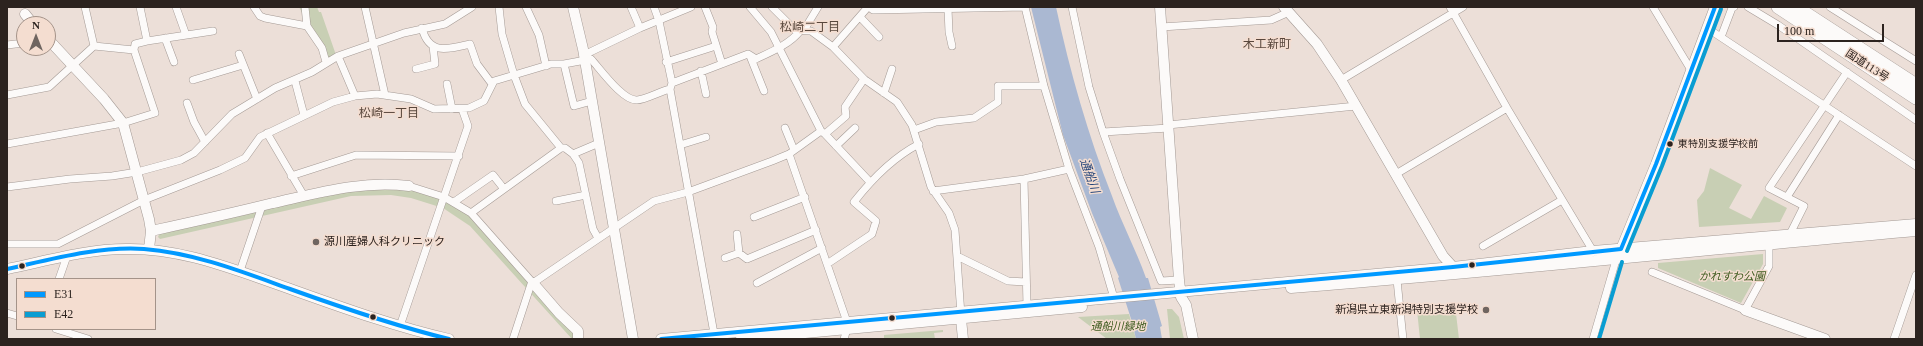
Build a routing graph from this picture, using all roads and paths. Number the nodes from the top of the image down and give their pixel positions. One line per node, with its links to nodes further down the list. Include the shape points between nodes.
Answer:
1 (85, 7): 48 (street)
2 (140, 7): 46 (street)
3 (176, 7): 42 (street)
4 (254, 7): 35 (street, via 260,16 265,18)
5 (305, 7): 35 (street)
6 (365, 7): 47 (street)
7 (472, 7): 37 (street, via 445,24)
8 (499, 7): 74 (street, via 502,34)
9 (526, 7): 68 (street, via 539,35)
10 (572, 7): 59 (street)
11 (631, 7): 38 (street)
12 (654, 7): 34 (street)
13 (691, 7): 34 (street)
14 (705, 7): 50 (street, via 713,27)
15 (750, 7): 53 (street, via 771,32)
16 (818, 7): 40 (street)
17 (868, 7): 30 (street, via 873,10); 33 (street)
18 (1025, 7): 30 (street); 83 (street)
19 (1072, 7): 108 (street, via 1089,87)
20 (1160, 7): 36 (street)
21 (1463, 7): 32 (street)
22 (1653, 7): 71 (street)
23 (1715, 7): 39 (street)
24 (1734, 7): 44 (street)
25 (1748, 7): 73 (street)
26 (1778, 7): 90 (highway, 国道113号)
27 (1796, 7): 81 (highway, 国道113号)
28 (1830, 7): 60 (street)
29 (775, 8): 40 (street, via 796,30)
30 (948, 9): 51 (street)
31 (1287, 9): 36 (street, via 1271,20); 77 (street, via 1317,44)
32 (1451, 10): 77 (street); 96 (street)
33 (860, 17): 43 (street); 54 (street)
34 (658, 21): 38 (street); 63 (street)
35 (307, 26): 62 (street, via 322,48)
36 (1161, 27): 103 (street)
37 (422, 28): 47 (street); 49 (street)
38 (640, 28): 59 (street)
39 (1707, 28): 44 (street); 71 (street)
40 (802, 30): 53 (street); 54 (street, via 821,37)
41 (213, 31): 42 (street)
42 (186, 35): 45 (street)
43 (879, 37)
44 (1721, 37): 94 (street)
45 (165, 38): 46 (street); 61 (street)
46 (147, 41): 55 (street, via 135,44)
47 (373, 43): 57 (street); 89 (street)
48 (94, 46): 55 (street); 66 (street)
49 (433, 46): 69 (street, via 434,64); 80 (street, via 442,50 470,44 477,64)
50 (716, 46): 63 (street); 65 (street)
51 (952, 46)
52 (56, 47): 66 (street)
53 (779, 47): 58 (street, via 756,59); 107 (street)
54 (833, 47): 75 (street)
55 (134, 50): 102 (street, via 155,113)
56 (239, 54): 67 (street)
57 (338, 56): 62 (street); 88 (street)
58 (750, 56): 65 (street, via 748,54); 84 (street)
59 (585, 57): 64 (street); 82 (street, via 591,60 622,93 632,99 638,100); 92 (street)
60 (1916, 61)
61 (174, 62)
62 (326, 62): 78 (street)
63 (666, 62): 82 (street)
64 (564, 64): 68 (street); 92 (street, via 574,106)
65 (722, 64): 72 (street)
66 (73, 65): 87 (street, via 49,88); 102 (street)
67 (243, 65): 76 (street); 91 (street)
68 (546, 66): 74 (street)
69 (416, 69)
70 (892, 69): 85 (street)
71 (1691, 70): 159 (street)
72 (702, 71): 82 (street); 86 (street)
73 (1848, 72): 94 (street); 101 (street)
74 (514, 76): 80 (street, via 494,81); 117 (street, via 525,104)
75 (864, 79): 85 (street); 107 (street, via 845,107 846,116)
76 (193, 80)
77 (1341, 80): 95 (street)
78 (295, 81): 91 (street, via 275,88); 99 (street)
79 (447, 84): 97 (street)
80 (492, 84): 98 (street, via 484,101)
81 (1916, 85)
82 (671, 86): 115 (street)
83 (1044, 86): 106 (street, via 998,86 998,102 974,118 936,122); 122 (street)
84 (764, 91)
85 (884, 93): 106 (street, via 897,102)
86 (706, 94)
87 (7, 95)
88 (355, 96): 89 (street); 99 (street, via 333,102)
89 (384, 96): 97 (street, via 411,99 434,109)
90 (1916, 98)
91 (257, 99): 111 (street, via 232,114)
92 (592, 101): 112 (street)
93 (187, 103): 111 (street)
94 (1824, 105): 100 (street); 137 (street, via 1769,188)
95 (1356, 106): 103 (street); 124 (street)
96 (1507, 108): 124 (street); 139 (street)
97 (452, 109): 98 (street)
98 (462, 109): 120 (street, via 468,126)
99 (304, 115): 109 (street)
100 (1839, 115): 121 (street); 137 (street)
101 (1916, 120)
102 (123, 124): 113 (street); 123 (street)
103 (1169, 126): 108 (street); 173 (street)
104 (785, 128): 118 (street)
105 (855, 128): 116 (street)
106 (914, 130): 114 (street)
107 (823, 132): 116 (street); 118 (street)
108 (1103, 132): 173 (street, via 1161,281)
109 (267, 133): 125 (street); 138 (street, via 260,137 245,158)
110 (706, 137): 115 (street)
111 (205, 142): 123 (street, via 182,160)
112 (599, 143): 119 (street); 146 (street)
113 (7, 144)
114 (919, 144): 127 (street, via 896,159); 131 (street)
115 (680, 145): 132 (street)
116 (836, 146): 127 (street)
117 (561, 148): 119 (street); 130 (street)
118 (792, 152): 132 (street); 136 (street)
119 (572, 154): 133 (street, via 579,163)
120 (459, 156): 125 (street, via 356,155); 135 (street)
121 (1916, 166)
122 (1069, 169): 126 (street); 179 (street)
123 (137, 172): 129 (street); 138 (street)
124 (1396, 174): 167 (street, via 1443,256)
125 (291, 176): 134 (street)
126 (1024, 179): 131 (street); 176 (street)
127 (870, 182): 166 (street, via 854,202 876,221 872,234)
128 (409, 186): 134 (street, via 374,183); 135 (street)
129 (7, 187)
130 (504, 189): 141 (street, via 493,175); 143 (street)
131 (933, 191): 162 (street, via 952,220)
132 (688, 192): 146 (street, via 654,201); 186 (street)
133 (586, 195): 140 (street); 152 (street, via 593,229)
134 (304, 196): 142 (street)
135 (444, 197): 141 (street); 183 (street)
136 (805, 197): 144 (street); 147 (street)
137 (1787, 197): 151 (street, via 1804,206)
138 (144, 200): 148 (street); 154 (street)
139 (1562, 200): 156 (street); 160 (street)
140 (556, 201)
141 (454, 202): 143 (street)
142 (262, 206): 148 (street); 169 (street)
143 (471, 213): 175 (street)
144 (754, 217)
145 (1916, 224): 151 (street)
146 (614, 229): 152 (street); 191 (street)
147 (816, 230): 157 (street); 161 (street, via 747,258)
148 (151, 231): 158 (street)
149 (1916, 231): 155 (street)
150 (737, 234): 161 (street)
151 (1790, 234): 159 (street)
152 (598, 238): 175 (street)
153 (7, 244): 154 (street)
154 (58, 244): 163 (street)
155 (1769, 244): 165 (street); 181 (street, via 1769,266)
156 (1483, 246)
157 (822, 248): 166 (street); 177 (street)
158 (149, 249): 163 (street, via 103,250); 169 (street, via 190,255)
159 (1621, 249): 160 (street); 165 (street)
160 (1593, 251): 167 (street)
161 (739, 252): 164 (street)
162 (957, 256): 176 (street, via 1008,281); 182 (street)
163 (63, 257): 168 (street); 172 (street)
164 (725, 258)
165 (1616, 260): 174 (street); 197 (street)
166 (827, 264): 185 (street)
167 (1452, 267): 178 (street)
168 (7, 270)
169 (240, 271): 183 (street)
170 (1652, 272): 181 (street)
171 (1916, 275): 199 (street)
172 (59, 278)
173 (1179, 280): 178 (street)
174 (1398, 280): 178 (street); 196 (street)
175 (533, 282): 189 (street); 190 (street, via 578,331)
176 (1026, 282): 180 (street)
177 (757, 283)
178 (1176, 295): 179 (street); 195 (street, via 1186,305)
179 (1116, 299): 180 (street); 182 (street)
180 (1027, 306): 182 (street)
181 (1745, 310): 198 (street)
182 (961, 315): 185 (street); 194 (street)
183 (400, 326): 188 (street)
184 (59, 330): 187 (street)
185 (846, 330): 186 (street); 193 (street)
186 (714, 337): 192 (street)
187 (88, 339)
188 (449, 339)
189 (513, 339)
190 (578, 339)
191 (633, 339)
192 (661, 339)
193 (741, 339)
194 (963, 339)
195 (1193, 339)
196 (1403, 339)
197 (1593, 339)
198 (1825, 339)
199 (1894, 339)

